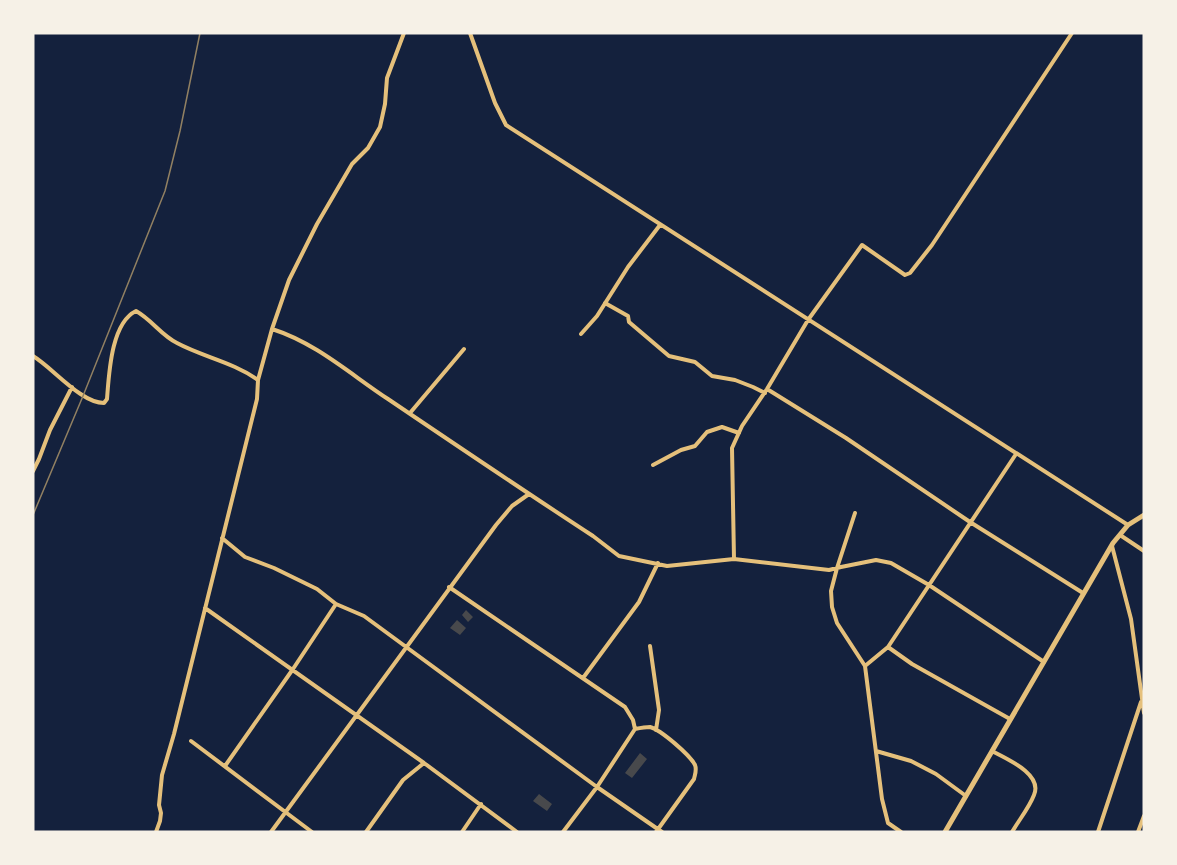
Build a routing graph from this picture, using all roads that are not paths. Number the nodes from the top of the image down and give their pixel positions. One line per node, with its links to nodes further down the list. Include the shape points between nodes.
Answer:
1 (404, 33): 7 (street, via 387,78 380,127 316,224 289,280)
2 (470, 33): 4 (street, via 506,125)
3 (1072, 33): 6 (street, via 910,273 905,275 862,245)
4 (660, 225): 5 (street); 6 (street)
5 (605, 303): 8 (street); 13 (street, via 628,316 629,322 669,356 695,362 712,376)
6 (808, 320): 13 (street); 16 (street)
7 (272, 329): 11 (street); 14 (street, via 319,350)
8 (581, 334)
9 (464, 349): 14 (street)
10 (33, 356): 12 (street)
11 (258, 380): 12 (street, via 246,371 177,344 136,311 120,328 110,360 104,403 96,403); 25 (street, via 257,399)
12 (72, 387): 18 (street)
13 (766, 391): 15 (street); 22 (street, via 846,438)
14 (410, 413): 19 (street)
15 (739, 433): 17 (street, via 722,427 707,432 695,446); 28 (street, via 732,448)
16 (1016, 454): 22 (street); 23 (street)
17 (653, 465)
18 (33, 471)
19 (529, 494): 29 (street, via 619,556); 32 (street, via 512,506)
20 (855, 513): 30 (street)
21 (1144, 515): 23 (main road)
22 (970, 522): 31 (street); 33 (street)
23 (1128, 525): 24 (main road)
24 (1119, 535): 26 (main road); 27 (street)
25 (222, 538): 34 (street, via 245,557 317,589); 35 (street)
26 (1112, 544): 33 (main road); 43 (street, via 1131,619)
27 (1144, 551)
28 (734, 559): 29 (street); 30 (street)
29 (658, 564): 42 (street, via 639,602)
30 (837, 568): 31 (street, via 876,560 891,563); 40 (street, via 831,591 832,607)
31 (928, 585): 38 (street); 39 (street)
32 (449, 587): 36 (street); 42 (street)
33 (1083, 593): 39 (main road)
34 (336, 604): 36 (street, via 364,616); 41 (street)
35 (205, 608): 41 (street); 60 (street, via 162,775)
36 (407, 646): 45 (street); 54 (street)
37 (650, 646): 48 (street, via 659,710)
38 (888, 647): 40 (street); 46 (street)
39 (1044, 662): 46 (main road)
40 (865, 666): 50 (street)
41 (293, 669): 45 (street); 53 (street)
42 (583, 678): 47 (street, via 625,707)
43 (1142, 699): 44 (street); 70 (street)
44 (1144, 713)
45 (357, 716): 52 (street); 57 (street)
46 (1010, 718): 51 (main road)
47 (635, 729): 48 (street); 54 (street)
48 (656, 730): 59 (street, via 689,756 696,770)
49 (191, 741): 53 (street)
50 (876, 751): 55 (street, via 919,765); 67 (street, via 888,823)
51 (992, 751): 55 (main road); 69 (street, via 1023,768 1036,785)
52 (424, 763): 56 (street); 63 (street, via 403,780)
53 (225, 766): 57 (street)
54 (597, 787): 59 (street); 66 (street)
55 (966, 796): 68 (main road)
56 (481, 804): 64 (street); 65 (street)
57 (285, 813): 61 (street); 62 (street)
58 (1144, 816): 71 (street)
59 (659, 831)
60 (156, 832)
61 (271, 832)
62 (312, 832)
63 (366, 832)
64 (462, 832)
65 (516, 832)
66 (563, 832)
67 (901, 832)
68 (945, 832)
69 (1012, 832)
70 (1098, 832)
71 (1138, 832)

